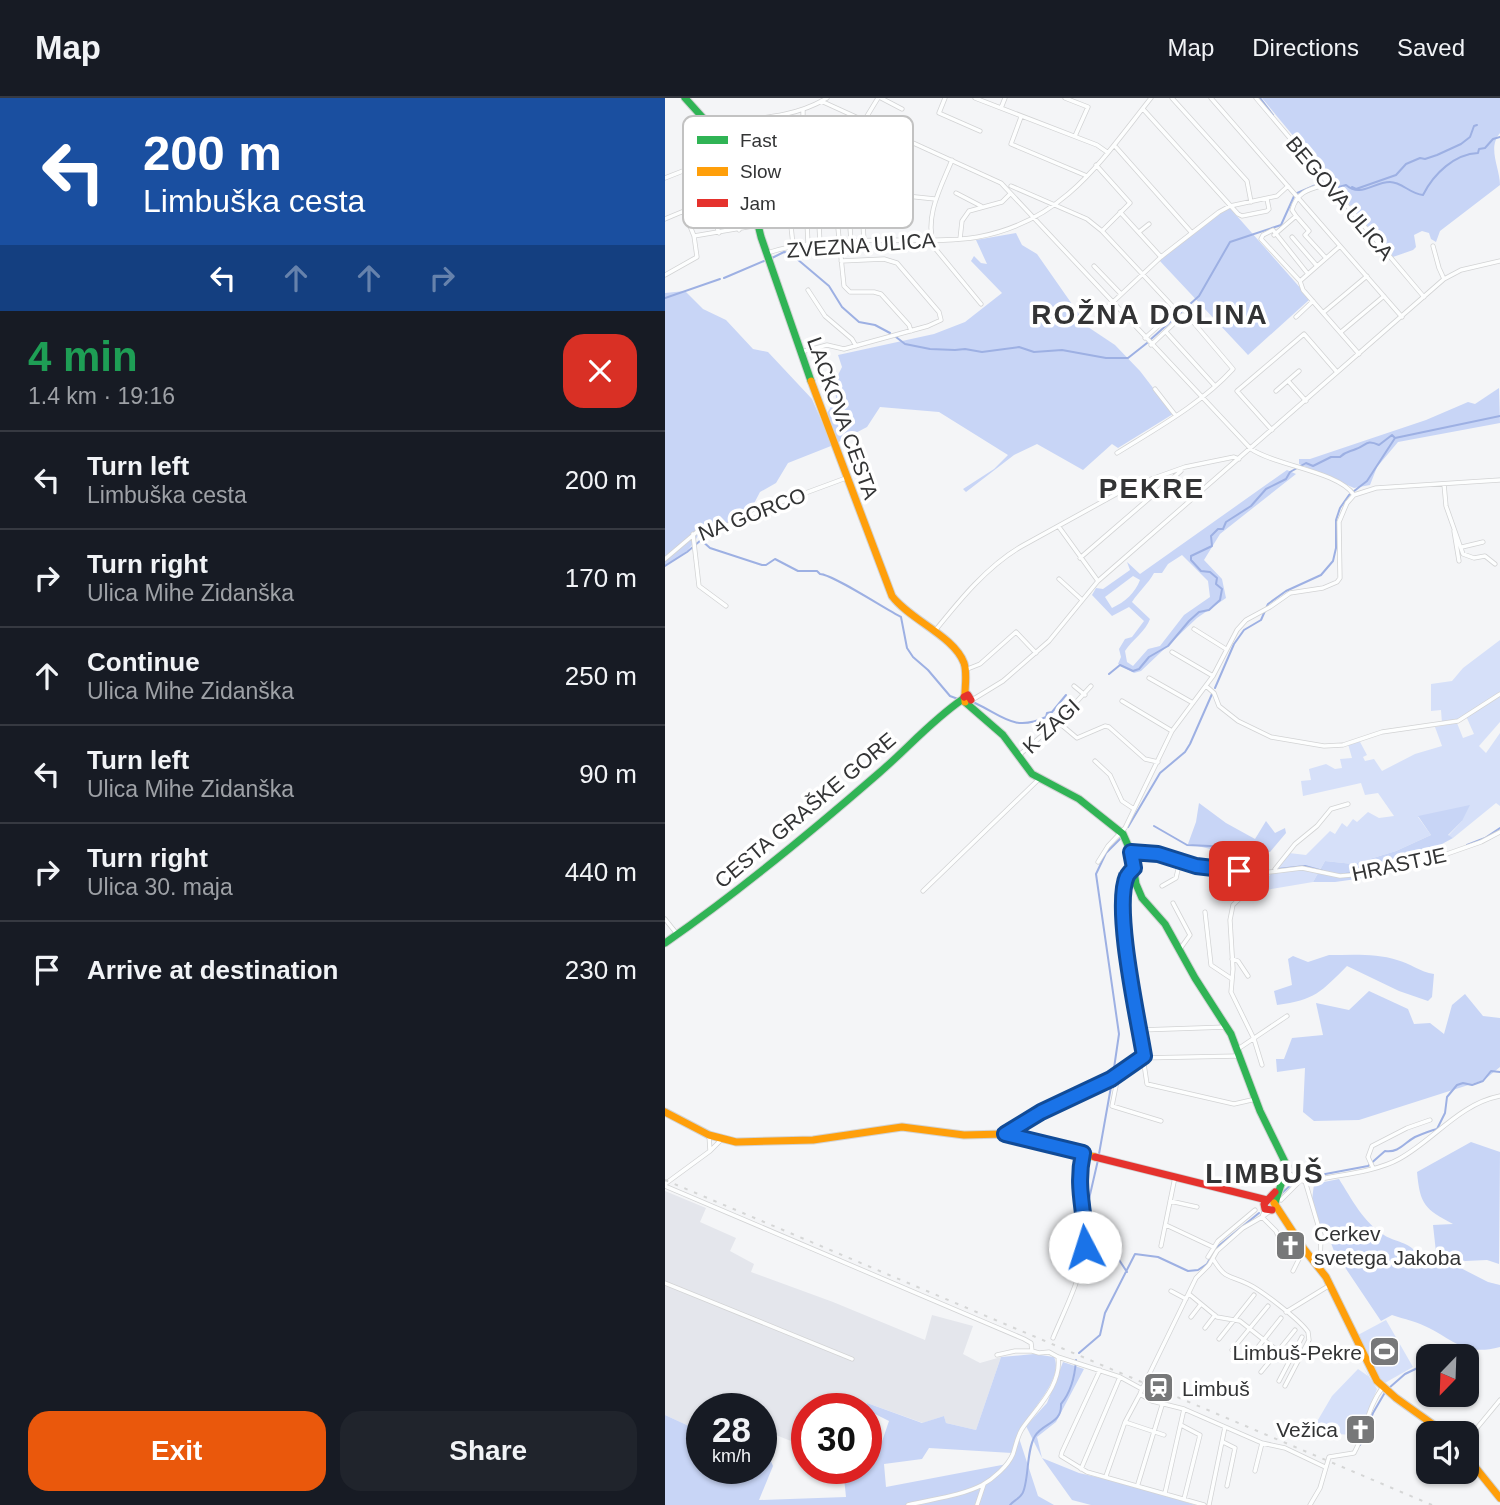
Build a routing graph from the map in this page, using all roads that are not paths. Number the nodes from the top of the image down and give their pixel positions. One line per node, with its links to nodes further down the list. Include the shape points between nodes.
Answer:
1 (685, 98): 18 (street)
2 (815, 98): 13 (street)
3 (827, 98): 13 (street)
4 (879, 98): 15 (street); 22 (street)
5 (945, 98): 24 (street, via 939,113)
6 (975, 98): 14 (street)
7 (1005, 98): 14 (street)
8 (1065, 98): 25 (street, via 1088,107)
9 (1151, 98): 16 (street, ZVEZNA ULICA)
10 (1173, 98): 43 (street, via 1247,181)
11 (1211, 98): 36 (street)
12 (1256, 98): 34 (street, BEGOVA ULICA)
13 (820, 102): 17 (street); 21 (street)
14 (1001, 108): 23 (street)
15 (902, 109)
16 (1143, 109): 27 (street, ZVEZNA ULICA); 45 (street)
17 (803, 110): 19 (street); 20 (street)
18 (705, 116)
19 (781, 116)
20 (803, 116)
21 (852, 116)
22 (868, 116)
23 (1021, 117): 25 (street); 32 (street, via 1011,144)
24 (981, 131)
25 (1076, 136): 28 (street)
26 (913, 143): 29 (street)
27 (1114, 145): 28 (street, ZVEZNA ULICA); 67 (street)
28 (1107, 152): 30 (street, ZVEZNA ULICA)
29 (952, 160): 38 (street, via 995,179); 41 (street)
30 (1096, 165): 32 (street, ZVEZNA ULICA); 48 (street, via 1130,203)
31 (683, 171): 33 (street)
32 (1087, 176): 44 (street, ZVEZNA ULICA)
33 (665, 178)
34 (1326, 182): 39 (street); 97 (street, BEGOVA ULICA)
35 (1011, 186): 44 (street)
36 (1288, 186): 39 (street); 42 (street)
37 (956, 193): 46 (street)
38 (1010, 194): 46 (street, via 1002,202); 51 (street)
39 (1295, 195): 49 (street, via 1292,210); 79 (street)
40 (913, 196): 41 (street)
41 (935, 199): 72 (street)
42 (1267, 199): 43 (street); 45 (street, via 1269,210 1262,213 1242,216)
43 (1251, 202): 45 (street)
44 (1057, 205): 51 (street, ZVEZNA ULICA); 64 (street)
45 (1230, 206): 67 (street)
46 (983, 207): 71 (street, via 965,214)
47 (683, 211): 50 (street)
48 (1120, 212): 64 (street); 65 (street)
49 (1296, 216): 68 (street); 83 (street)
50 (665, 219)
51 (1034, 219): 71 (street, ZVEZNA ULICA); 99 (street)
52 (1149, 224): 65 (street)
53 (691, 228): 69 (street)
54 (717, 228): 66 (street)
55 (749, 228): 63 (street)
56 (760, 228): 81 (street, LACKOVA CESTA)
57 (791, 228): 78 (street)
58 (807, 228): 77 (street)
59 (819, 228): 76 (street)
60 (838, 228): 75 (street)
61 (850, 228): 73 (street)
62 (863, 228): 74 (street)
63 (739, 230): 66 (street)
64 (1102, 231): 88 (street)
65 (1139, 232): 82 (street)
66 (719, 233): 69 (street)
67 (1192, 233): 82 (street)
68 (1274, 235): 89 (street); 93 (street, via 1273,230 1261,239)
69 (694, 236): 90 (street, via 697,257)
70 (1292, 236): 87 (street)
71 (960, 239): 72 (street, ZVEZNA ULICA)
72 (932, 240): 74 (street, ZVEZNA ULICA); 100 (street)
73 (851, 241): 74 (street, ZVEZNA ULICA); 75 (street, ZVEZNA ULICA)
74 (864, 241)
75 (838, 242): 76 (street, ZVEZNA ULICA); 84 (street)
76 (820, 243): 77 (street, ZVEZNA ULICA)
77 (808, 244): 78 (street, ZVEZNA ULICA)
78 (793, 246): 81 (street, ZVEZNA ULICA)
79 (1340, 246): 83 (street); 91 (street)
80 (1433, 246): 92 (street)
81 (767, 253): 111 (street, LACKOVA CESTA)
82 (1161, 257): 88 (street)
83 (1326, 258): 87 (street)
84 (841, 261): 105 (street, via 846,289 881,294); 105 (street, via 884,259 897,263 941,317 937,323)
85 (1500, 261): 92 (street)
86 (1094, 266): 95 (street)
87 (1317, 266): 89 (street)
88 (1142, 274): 95 (street); 108 (street, via 1176,310)
89 (1308, 274): 93 (street)
90 (665, 275)
91 (1367, 276): 96 (street); 101 (street)
92 (1444, 279): 97 (street)
93 (1300, 281): 98 (street)
94 (808, 290): 110 (street, via 825,316)
95 (1121, 294): 99 (street)
96 (1384, 296): 104 (street); 107 (street)
97 (1424, 298): 104 (street)
98 (1313, 300): 101 (street); 103 (street)
99 (1112, 303): 102 (street); 108 (street)
100 (981, 304)
101 (1324, 312): 107 (street)
102 (1097, 317)
103 (1296, 317)
104 (1402, 317): 112 (street)
105 (911, 331): 110 (street)
106 (1165, 332): 109 (street); 116 (street); 116 (street, via 1183,315 1188,316 1233,369)
107 (1341, 332): 112 (street)
108 (1145, 338): 109 (street)
109 (1151, 345): 119 (street)
110 (856, 346): 111 (street, via 823,345)
111 (801, 352): 127 (street, LACKOVA CESTA)
112 (1359, 354): 114 (street)
113 (1299, 371): 115 (street)
114 (1338, 372): 120 (street); 122 (street, via 1304,334 1237,391)
115 (1288, 381): 118 (street); 120 (street)
116 (1215, 386): 119 (street)
117 (1155, 389): 121 (street)
118 (1276, 391)
119 (1202, 397): 121 (street); 123 (street)
120 (1305, 401): 122 (street)
121 (1176, 416): 124 (street)
122 (1272, 430): 123 (street)
123 (1251, 449): 125 (street); 130 (street, via 1348,487)
124 (1117, 453)
125 (1239, 459): 126 (street); 141 (street)
126 (1185, 467): 132 (street, via 1114,495); 136 (street)
127 (846, 478): 133 (street, NA GORCO, via 723,527); 145 (street, LACKOVA CESTA, via 892,596 903,612)
128 (1500, 480): 129 (street)
129 (1444, 484): 130 (street); 131 (street)
130 (1353, 493): 146 (street, via 1339,522 1340,579 1323,588 1290,593 1246,620)
131 (1454, 526): 135 (street); 138 (street)
132 (1059, 527): 136 (street); 145 (street, via 1010,553)
133 (693, 534): 137 (street, NA GORCO); 143 (street, via 699,586)
134 (1483, 542): 135 (street)
135 (1462, 547): 139 (street, via 1465,556 1485,555)
136 (1080, 558): 141 (street)
137 (665, 559)
138 (1459, 561)
139 (1495, 564)
140 (1059, 579): 142 (street)
141 (1098, 581): 142 (street)
142 (1081, 599): 148 (street)
143 (726, 606)
144 (1194, 629): 146 (street)
145 (934, 632): 149 (street, LACKOVA CESTA, via 959,656)
146 (1226, 649): 150 (street)
147 (1172, 652): 150 (street)
148 (1036, 653): 149 (street, via 1016,632 980,664); 157 (street, via 997,685)
149 (965, 670): 157 (street)
150 (1213, 676): 153 (street)
151 (1149, 678): 159 (street)
152 (1091, 686): 156 (street, K ŽAGI)
153 (1206, 686): 155 (street, via 1219,706 1238,721 1272,737 1324,746 1382,732 1458,722); 159 (street)
154 (1074, 687): 156 (street, K ŽAGI)
155 (1500, 694)
156 (1085, 695): 160 (street, K ŽAGI)
157 (968, 698): 162 (street); 181 (street, CESTA GRAŠKE GORE, via 955,704 793,847)
158 (1122, 701): 161 (street)
159 (1193, 703): 161 (street)
160 (1058, 722): 162 (street, K ŽAGI); 164 (street, via 1077,738 1109,727 1145,759)
161 (1172, 731): 164 (street)
162 (1018, 757): 165 (street)
163 (1095, 761): 167 (street, via 1114,781 1122,801)
164 (1159, 762): 167 (street)
165 (1039, 779): 168 (street, via 1068,792); 177 (street)
166 (1349, 804): 174 (street, via 1331,809)
167 (1134, 809): 168 (street)
168 (1121, 832): 170 (street); 172 (street)
169 (1500, 832): 174 (street, HRASTJE, via 1454,853 1415,859 1384,872 1340,876 1302,868)
170 (1131, 852): 171 (street); 173 (street)
171 (1179, 861): 175 (street); 176 (street, via 1176,878)
172 (1098, 862)
173 (1134, 868): 183 (street, via 1142,898 1165,924); 189 (street, via 1127,876 1123,906)
174 (1273, 870): 175 (street, HRASTJE)
175 (1261, 873): 184 (street, via 1231,909)
176 (1161, 886)
177 (923, 891)
178 (1173, 903): 183 (street, via 1191,935)
179 (1205, 912): 186 (street, via 1211,965)
180 (665, 919): 181 (street)
181 (677, 934): 182 (street, CESTA GRAŠKE GORE)
182 (665, 943)
183 (1179, 951): 188 (street)
184 (1232, 959): 185 (street); 186 (street)
185 (1248, 976)
186 (1232, 979): 190 (street, via 1234,1002)
187 (1287, 1016): 190 (street)
188 (1227, 1027): 189 (street); 191 (street)
189 (1140, 1030): 192 (street)
190 (1254, 1040): 191 (street); 193 (street)
191 (1239, 1052): 192 (street); 196 (street)
192 (1144, 1056): 194 (street); 196 (street, via 1147,1084 1234,1104)
193 (1262, 1065)
194 (1119, 1074): 199 (street, via 1112,1106); 200 (street)
195 (1500, 1096): 205 (street, via 1464,1111 1403,1158 1389,1165)
196 (1256, 1098): 206 (street)
197 (665, 1112): 201 (street)
198 (1430, 1120): 205 (street, via 1376,1143 1370,1150)
199 (1161, 1121)
200 (1005, 1134): 202 (street, via 964,1135 902,1126 798,1141); 204 (street)
201 (709, 1135): 202 (street); 203 (street)
202 (722, 1139): 203 (street)
203 (711, 1151): 209 (street)
204 (1083, 1153): 207 (street); 241 (street, via 1078,1183 1085,1232 1083,1262)
205 (1371, 1165): 208 (street)
206 (1286, 1172): 208 (street); 211 (street)
207 (1175, 1177): 210 (street); 211 (street)
208 (1300, 1181): 211 (street); 222 (street, via 1321,1235)
209 (665, 1185): 245 (street, via 1031,1342)
210 (1170, 1200): 212 (street); 215 (street)
211 (1271, 1205): 214 (street); 220 (street)
212 (1197, 1207)
213 (1255, 1210): 216 (street)
214 (1262, 1217): 216 (street); 217 (street)
215 (1166, 1225): 218 (street); 219 (street)
216 (1232, 1234): 219 (street); 221 (street)
217 (1279, 1238)
218 (1161, 1246)
219 (1213, 1247): 221 (street)
220 (1304, 1249): 222 (street); 223 (street)
221 (1210, 1258): 228 (street); 231 (street, via 1225,1276 1248,1284)
222 (1320, 1267): 225 (street)
223 (1293, 1270)
224 (665, 1283): 250 (street)
225 (1331, 1286): 231 (street); 258 (street, via 1370,1371)
226 (1171, 1291): 228 (street)
227 (1254, 1295): 235 (street)
228 (1188, 1297): 229 (street); 259 (street)
229 (1201, 1304): 232 (street); 233 (street)
230 (1268, 1306): 238 (street)
231 (1286, 1312): 252 (street, via 1309,1336)
232 (1216, 1316): 235 (street); 236 (street); 237 (street)
233 (1191, 1317)
234 (1281, 1318): 243 (street)
235 (1234, 1319): 236 (street); 238 (street)
236 (1229, 1326): 242 (street)
237 (1205, 1328)
238 (1250, 1329): 243 (street); 244 (street)
239 (1295, 1330): 246 (street)
240 (1302, 1337): 249 (street)
241 (1053, 1338)
242 (1219, 1339)
243 (1264, 1340): 246 (street); 251 (street)
244 (1232, 1350)
245 (1032, 1351): 247 (street); 248 (street)
246 (1278, 1351): 249 (street); 254 (street)
247 (997, 1355)
248 (1058, 1357): 253 (street); 278 (street, via 1059,1366 1042,1405 1020,1432 1010,1460)
249 (1291, 1358): 252 (street); 256 (street)
250 (852, 1359)
251 (1247, 1361)
252 (1297, 1361): 257 (street)
253 (1100, 1370): 255 (street); 274 (street, via 1061,1456)
254 (1261, 1372)
255 (1120, 1377): 259 (street); 274 (street)
256 (1279, 1381)
257 (1285, 1386)
258 (1383, 1388): 264 (street); 273 (street, via 1354,1453 1328,1457)
259 (1142, 1389): 260 (street)
260 (1140, 1394): 262 (street); 265 (street)
261 (1500, 1400): 267 (street)
262 (1163, 1402): 263 (street); 269 (street)
263 (1184, 1409): 266 (street); 268 (street)
264 (1428, 1421)
265 (1125, 1422): 269 (street); 277 (street)
266 (1181, 1425): 281 (street); 283 (street, via 1200,1435)
267 (1479, 1425)
268 (1225, 1427): 271 (street); 272 (street)
269 (1154, 1433): 270 (street); 279 (street)
270 (1164, 1435)
271 (1223, 1442): 280 (street, via 1235,1448); 284 (street)
272 (1262, 1443): 273 (street, via 1285,1448); 275 (street)
273 (1325, 1467): 287 (street)
274 (1081, 1469): 277 (street)
275 (1255, 1471)
276 (1479, 1472): 282 (street)
277 (1105, 1477): 279 (street)
278 (984, 1485): 285 (street); 286 (street)
279 (1138, 1485): 281 (street)
280 (1227, 1486)
281 (1165, 1493): 283 (street)
282 (1500, 1498)
283 (1184, 1499): 284 (street)
284 (1208, 1504)
285 (908, 1505)
286 (977, 1505)
287 (1310, 1505)

